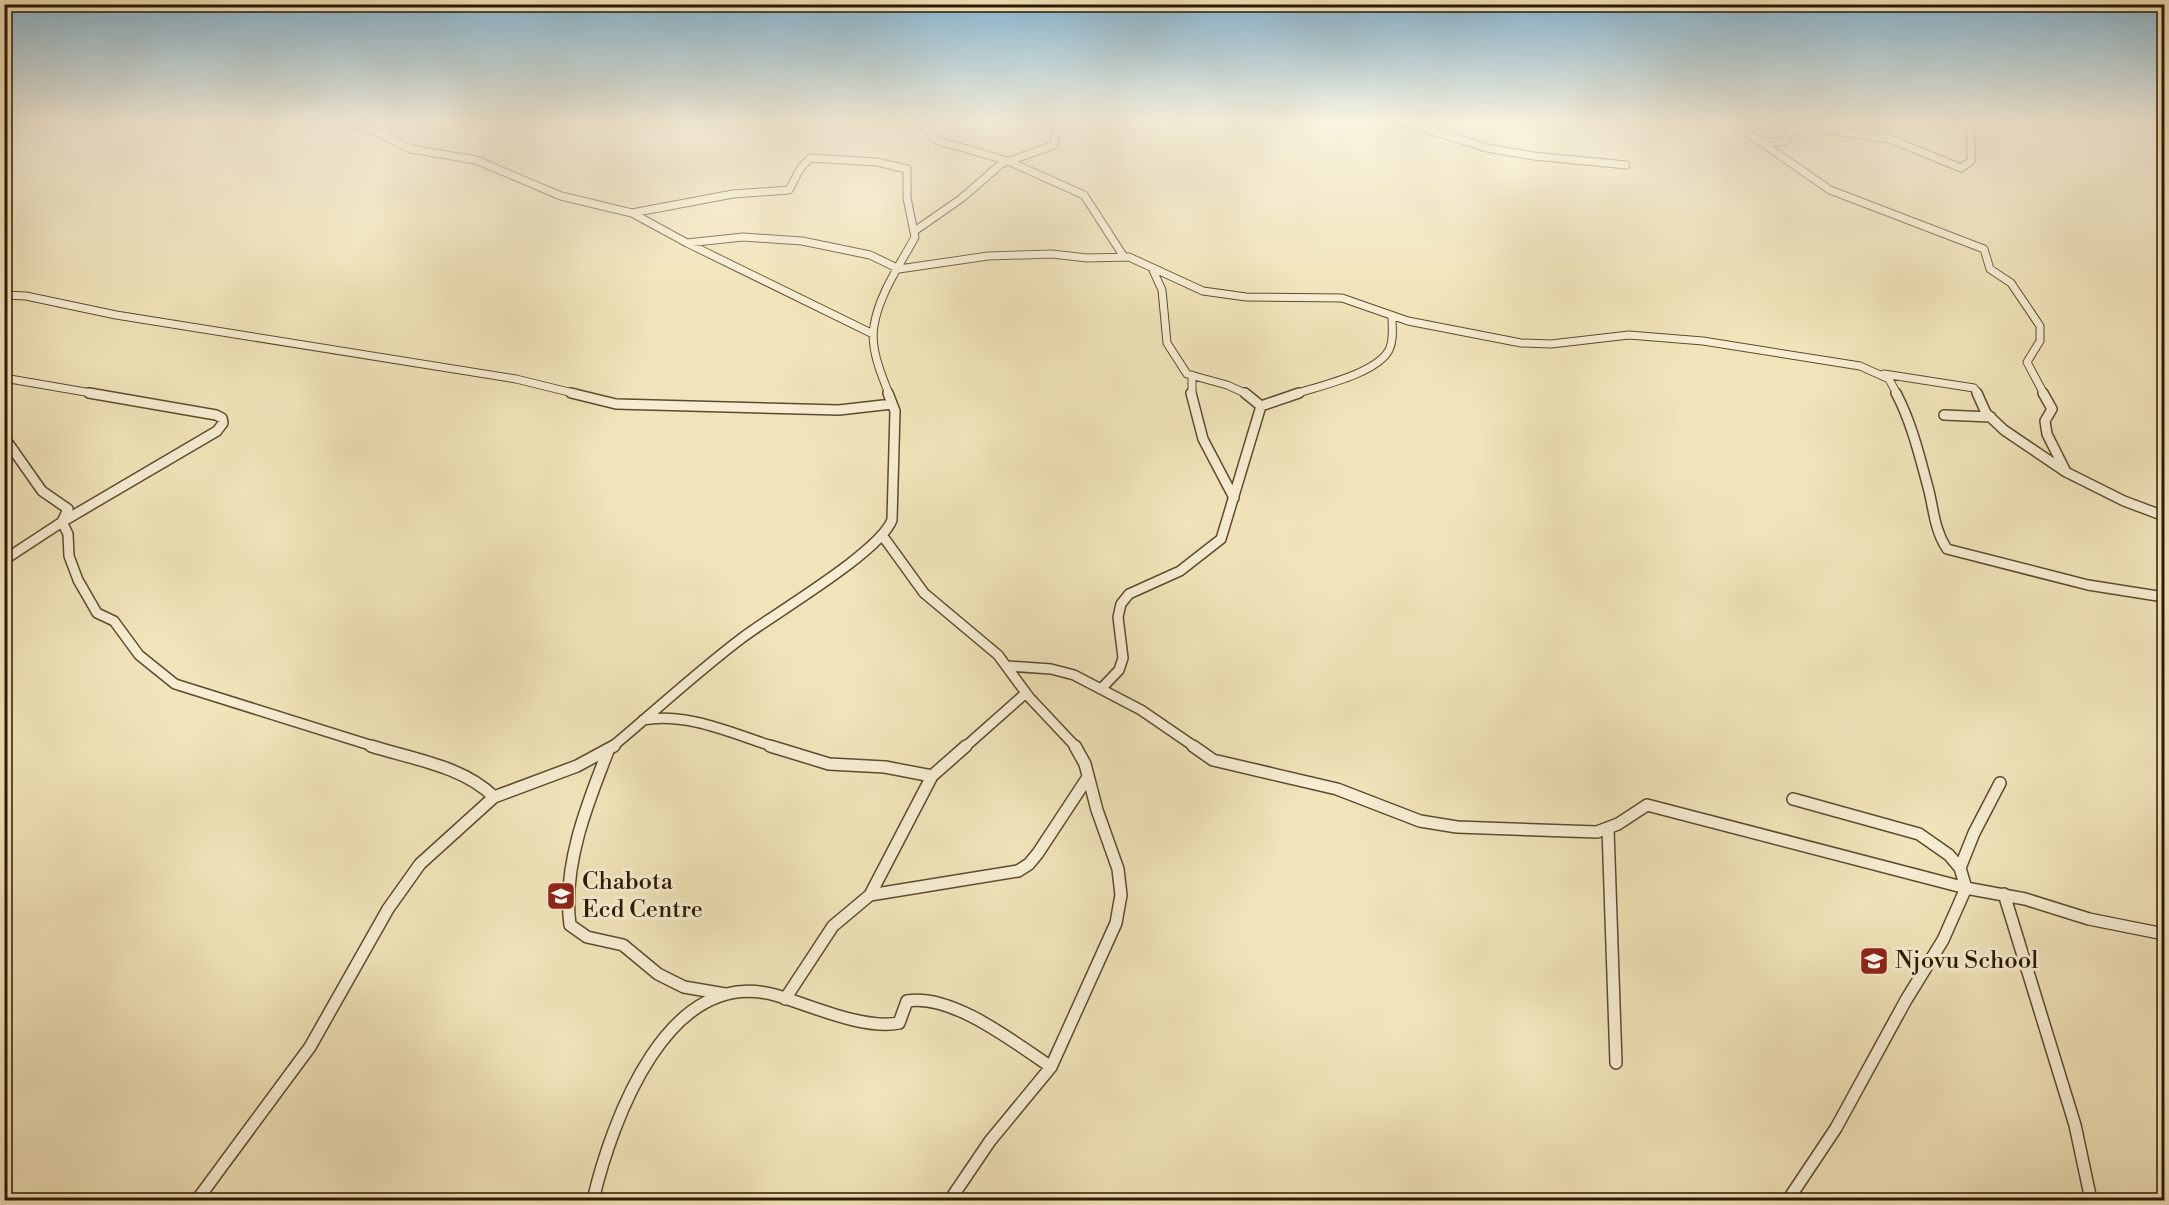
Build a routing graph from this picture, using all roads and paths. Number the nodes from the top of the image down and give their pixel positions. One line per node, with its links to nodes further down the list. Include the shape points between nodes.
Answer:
1 (520, 178): 7 (street, via 561,196)
2 (795, 178): 7 (street, via 789,190 758,189)
3 (907, 178): 8 (street, via 907,198)
4 (985, 178): 8 (street)
5 (1047, 178): 10 (street, via 1084,195)
6 (1813, 178): 24 (street, via 1828,189 1984,249 1990,269 2011,283 2040,326 2040,341 2027,362 2052,409 2045,421 2047,434)
7 (632, 213): 9 (street)
8 (916, 230): 12 (street)
9 (687, 243): 12 (street, via 743,237 802,241 870,255); 15 (street)
10 (1124, 257): 11 (street); 12 (street, via 979,256)
11 (1152, 267): 14 (street, via 1203,291 1246,297 1342,298); 17 (street, via 1160,280 1170,351 1187,374)
12 (899, 268): 15 (street, via 883,296)
13 (4, 295): 19 (street, via 516,380 616,404 839,410)
14 (1392, 317): 16 (street, via 1536,345 1629,335 1703,341 1860,366); 20 (street, via 1393,342 1388,354 1376,364)
15 (873, 334): 19 (street, via 878,365)
16 (1881, 374): 22 (street, via 1974,388 1984,411); 30 (street, via 1893,386 1905,410 1938,536 1947,549 2088,585)
17 (1192, 375): 20 (street, via 1240,389); 25 (street, via 1191,400 1208,453)
18 (4, 378): 27 (street, via 222,418 217,431)
19 (892, 404): 28 (street, via 892,520)
20 (1261, 406): 25 (street)
21 (1944, 416): 22 (street)
22 (1991, 417): 24 (street)
23 (4, 437): 27 (street, via 42,491 68,510)
24 (2066, 472): 26 (street)
25 (1234, 498): 32 (street, via 1221,539 1180,571 1128,594 1121,604 1118,617 1123,658 1119,670)
26 (2164, 516)
27 (62, 522): 29 (street); 39 (street, via 78,580 98,612 114,621 139,655 176,684 464,775)
28 (882, 535): 31 (street, via 931,601 969,629); 34 (street, via 840,571 741,638)
29 (4, 560)
30 (2164, 597)
31 (1007, 666): 32 (street, via 1062,671); 33 (street)
32 (1101, 689): 41 (street, via 1141,710 1213,760 1337,789 1420,821 1457,827 1580,833)
33 (1026, 693): 36 (street); 37 (street, via 1073,742)
34 (642, 720): 35 (street); 36 (street, via 681,718 829,764 885,767)
35 (608, 751): 39 (street); 47 (street, via 573,853 570,925 587,937 622,945 658,974 684,987)
36 (932, 776): 45 (street)
37 (1088, 777): 45 (street, via 1038,853 1018,871); 50 (street, via 1119,866 1121,905)
38 (2001, 783): 42 (street)
39 (494, 797): 51 (street, via 420,864 388,909 310,1047)
40 (1793, 799): 42 (street, via 1918,834 1940,847)
41 (1608, 829): 43 (street, via 1647,805); 49 (street)
42 (1960, 868): 43 (street)
43 (1966, 888): 44 (street); 54 (street, via 1943,940 1836,1128)
44 (2004, 894): 46 (street, via 2089,919); 55 (street, via 2075,1125)
45 (870, 895): 48 (street, via 833,926)
46 (2164, 934)
47 (725, 994): 48 (street, via 749,990); 52 (street, via 689,1012 665,1036 622,1108)
48 (785, 999): 50 (street, via 824,1012 894,1025 899,1023 907,1001 918,999 978,1018)
49 (1616, 1063)
50 (1052, 1067): 53 (street, via 969,1168)
51 (198, 1200)
52 (593, 1200)
53 (951, 1200)
54 (1788, 1200)
55 (2091, 1200)

